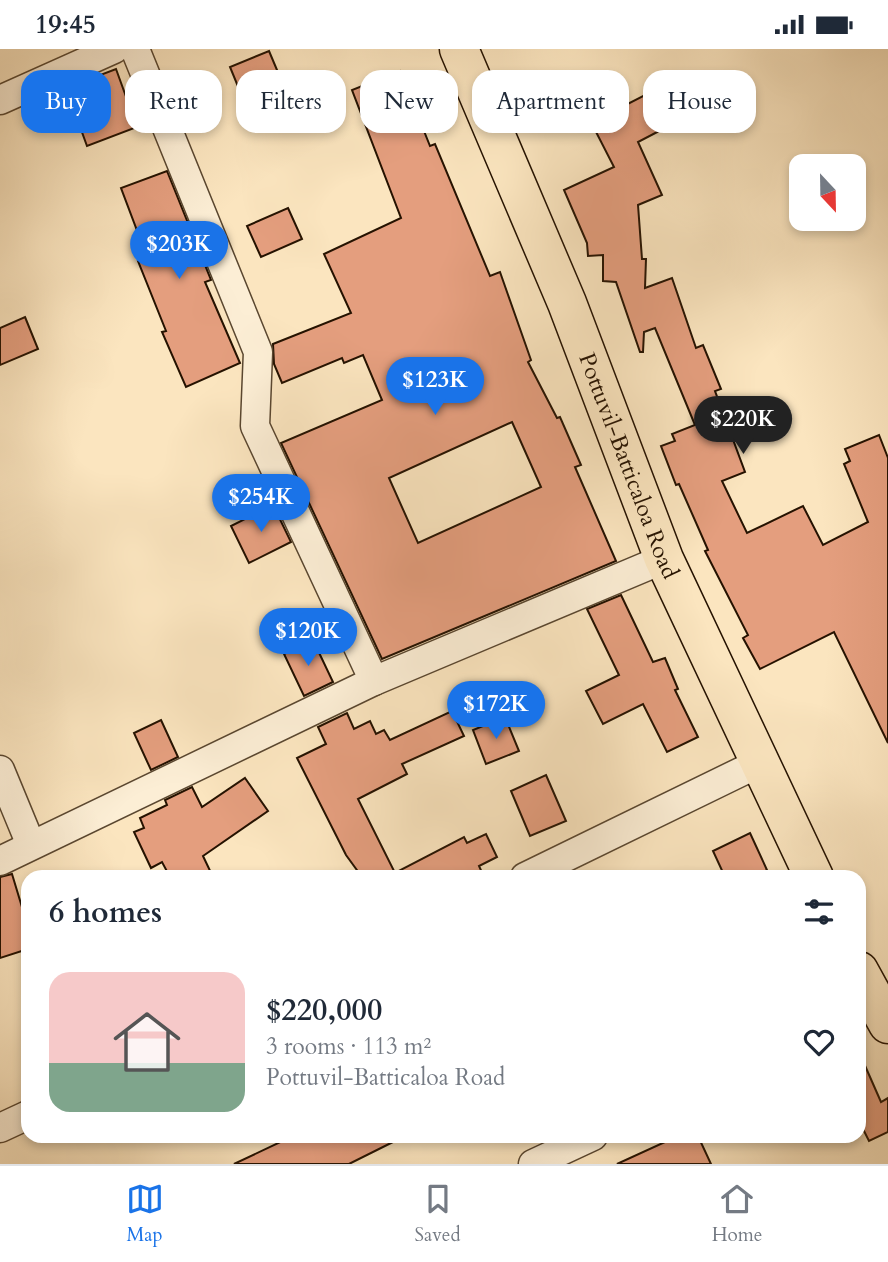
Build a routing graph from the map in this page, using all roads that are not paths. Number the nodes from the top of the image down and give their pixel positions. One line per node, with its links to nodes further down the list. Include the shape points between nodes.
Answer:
1 (114, 49): 4 (street)
2 (135, 49): 6 (street, via 258,352 255,426)
3 (459, 49): 5 (highway, Pottuvil-Batticaloa Road, via 567,303)
4 (0, 100)
5 (664, 559): 6 (street); 7 (highway, Pottuvil-Batticaloa Road)
6 (374, 681): 9 (street)
7 (759, 763): 11 (street); 12 (highway, Pottuvil-Batticaloa Road)
8 (0, 770): 9 (street)
9 (31, 845): 10 (street)
10 (0, 861)
11 (539, 870)
12 (811, 870)
13 (21, 1118): 14 (street)
14 (0, 1128)
15 (578, 1143): 16 (street)
16 (533, 1164)

